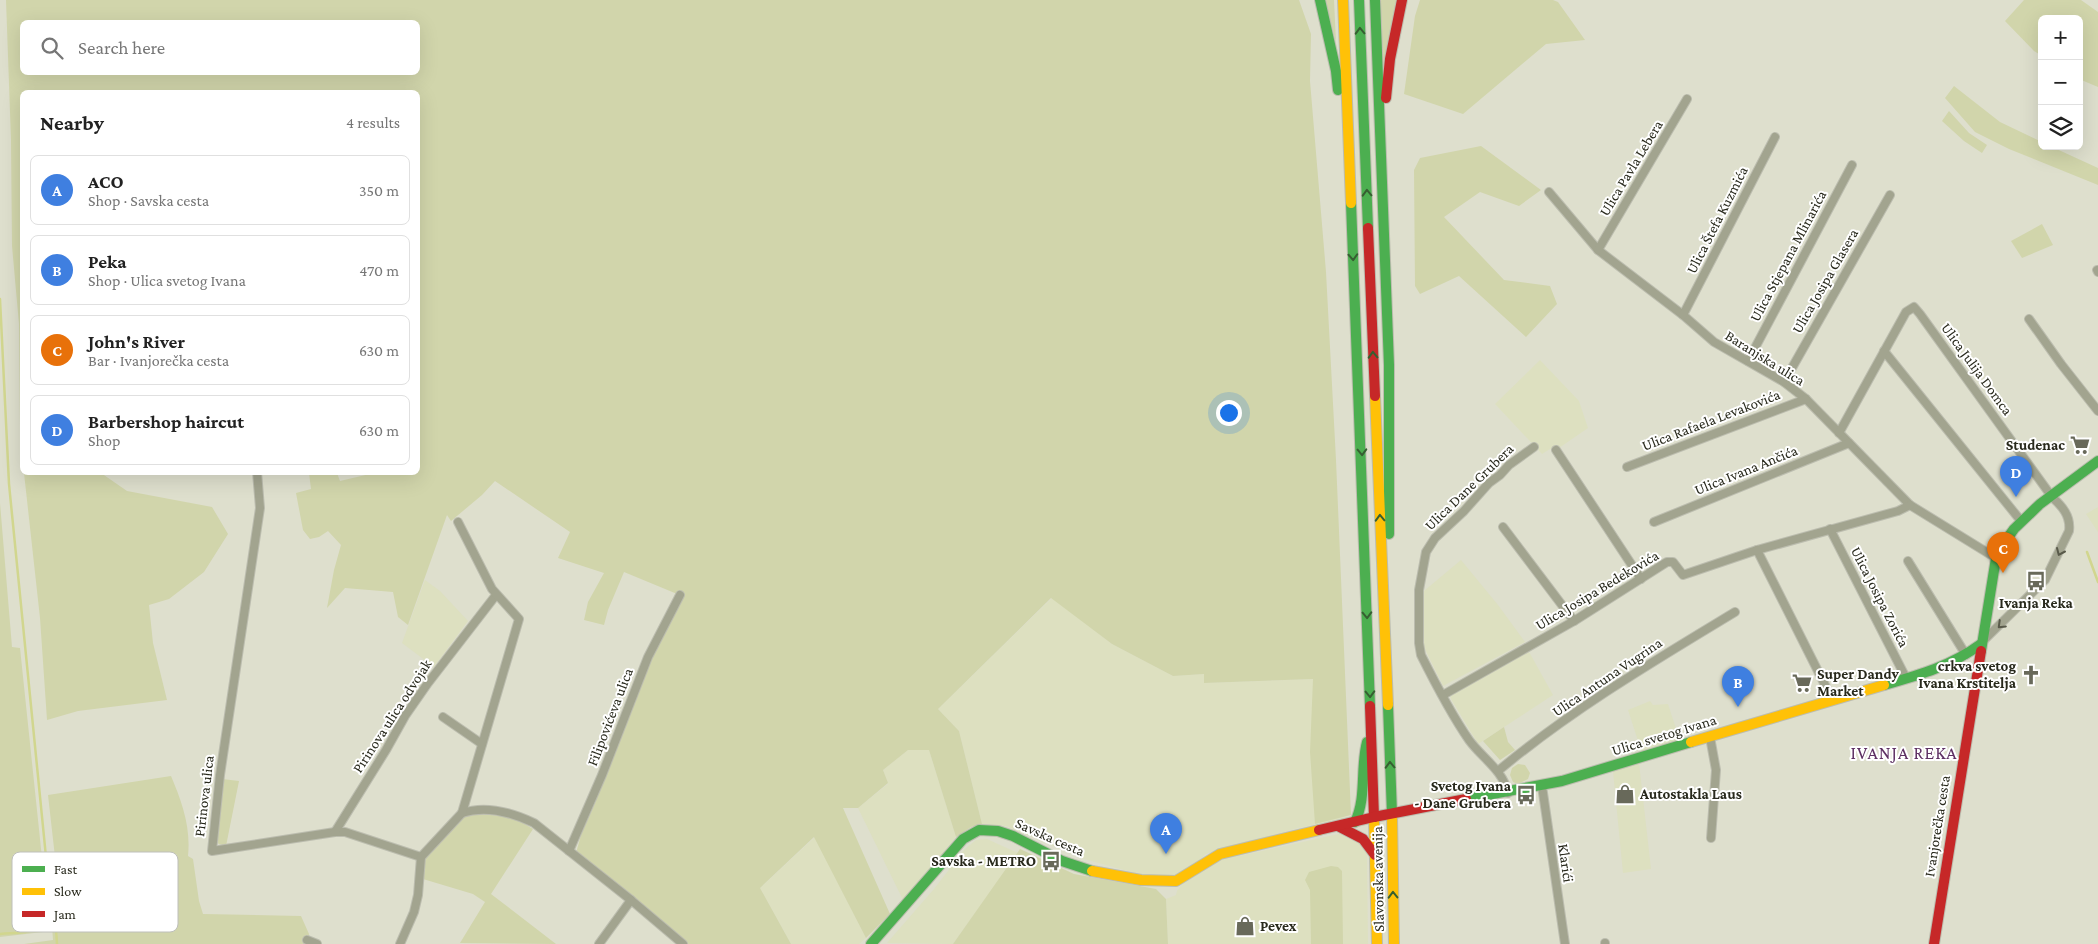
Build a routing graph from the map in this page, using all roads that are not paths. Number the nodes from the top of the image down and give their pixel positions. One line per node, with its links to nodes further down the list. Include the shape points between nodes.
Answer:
1 (1320, 0): 10 (main road, via 1336,71 1343,161)
2 (1343, 0): 10 (main road, Slavonska avenija)
3 (1359, 0): 38 (main road, Slavonska avenija, one-way to 3)
4 (1374, 0): 8 (main road)
5 (1402, 0): 8 (main road, via 1390,59 1386,120)
6 (1687, 99): 13 (street, Ulica Pavla Lebera)
7 (1775, 137): 14 (street, Ulica Štefa Kuzmića)
8 (1380, 143): 38 (main road, via 1390,447 1388,548)
9 (1852, 165): 17 (street, Ulica Stjepana Mlinarića)
10 (1350, 174): 50 (main road, Slavonska avenija, one-way to 50)
11 (1549, 192): 13 (street, Baranjska ulica)
12 (1890, 195): 18 (street, Ulica Josipa Glasera)
13 (1598, 250): 14 (street, Baranjska ulica)
14 (1684, 316): 17 (street, Baranjska ulica, via 1714,342)
15 (2029, 319): 20 (street)
16 (1884, 351): 21 (street); 28 (street, Ulica Julija Domca, via 1906,312 1914,307); 30 (street)
17 (1748, 361): 18 (street, Baranjska ulica)
18 (1784, 382): 19 (street, Baranjska ulica)
19 (1806, 399): 21 (street, Baranjska ulica); 26 (street, Ulica Rafaela Levakovića)
20 (2098, 411)
21 (1839, 433): 22 (street, Baranjska ulica)
22 (1849, 444): 29 (street, Baranjska ulica); 32 (street, Ulica Ivana Ančića)
23 (1534, 447): 47 (street, Ulica Dane Grubera, via 1509,464 1435,538 1426,552 1419,590 1419,643 1421,654)
24 (1556, 450): 39 (street)
25 (2098, 461): 28 (main road, Ivanjorečka cesta)
26 (1627, 467)
27 (257, 475): 61 (street, Pirinova ulica, via 260,508 220,775 212,851)
28 (2052, 497): 30 (main road, Ivanjorečka cesta); 44 (street, Ulica Julija Domca, one-way to 44, via 2070,523 2065,540 2045,580)
29 (1910, 505): 34 (street, Ulica Josipa Bedekovića); 36 (street, Baranjska ulica)
30 (2021, 521): 36 (main road, Ivanjorečka cesta, via 2001,545)
31 (458, 522): 40 (street)
32 (1654, 522)
33 (1503, 527): 43 (street)
34 (1830, 529): 35 (street, Ulica Josipa Bedekovića); 46 (street, Ulica Josipa Zorića)
35 (1757, 550): 39 (street, Ulica Josipa Bedekovića, via 1683,575 1673,562 1667,562); 48 (street)
36 (1996, 558): 44 (main road, Ivanjorečka cesta)
37 (1908, 561): 45 (street)
38 (1382, 566): 57 (main road, Slavonska avenija, one-way to 38)
39 (1641, 579): 43 (street, Ulica Josipa Bedekovića)
40 (496, 595): 52 (street, via 519,619); 61 (street, Pirinova ulica odvojak, via 405,716)
41 (680, 595): 63 (street, Filipovićeva ulica, via 648,657)
42 (1735, 612): 53 (street, Ulica Antuna Vugrina, via 1624,679)
43 (1574, 621): 47 (street, Ulica Josipa Bedekovića)
44 (1981, 644): 45 (main road, Ulica svetog Ivana); 76 (main road, Ivanjorečka cesta)
45 (1966, 655): 46 (main road, Ulica svetog Ivana, via 1930,672)
46 (1906, 678): 48 (main road, Ulica svetog Ivana)
47 (1443, 695): 53 (street, Ulica Dane Grubera, via 1472,743)
48 (1832, 699): 51 (main road, Ulica svetog Ivana)
49 (443, 717): 52 (street)
50 (1372, 729): 58 (main road, Slavonska avenija); 59 (main road, via 1363,756 1361,807)
51 (1710, 737): 54 (main road, Ulica svetog Ivana); 62 (street, via 1716,770)
52 (482, 744): 56 (street)
53 (1498, 771): 55 (street, Ulica Dane Grubera)
54 (1542, 786): 55 (main road, Ulica svetog Ivana); 75 (street, Klarići)
55 (1508, 793): 57 (main road, Ulica svetog Ivana)
56 (462, 813): 63 (street, via 480,810 516,814 534,823); 65 (street)
57 (1392, 814): 58 (main road, Ulica svetog Ivana); 74 (main road, Slavonska avenija, one-way to 57)
58 (1374, 817): 59 (main road, Savska cesta); 64 (main road, Slavonska avenija)
59 (1355, 822): 60 (main road, Savska cesta)
60 (1338, 826): 64 (main road, via 1363,839); 72 (main road, Savska cesta, via 1218,854 1173,882 1091,870 1057,859 1004,833 982,829 963,840)
61 (336, 832): 65 (street, Pirinova ulica)
62 (1711, 838)
63 (569, 851): 66 (street)
64 (1375, 855): 73 (main road, Slavonska avenija)
65 (421, 857): 69 (street, via 414,912)
66 (631, 900): 70 (street); 71 (street)
67 (307, 940): 68 (street)
68 (317, 944)
69 (400, 944)
70 (599, 944)
71 (683, 944)
72 (871, 944)
73 (1377, 944)
74 (1394, 944)
75 (1565, 944)
76 (1934, 944)

